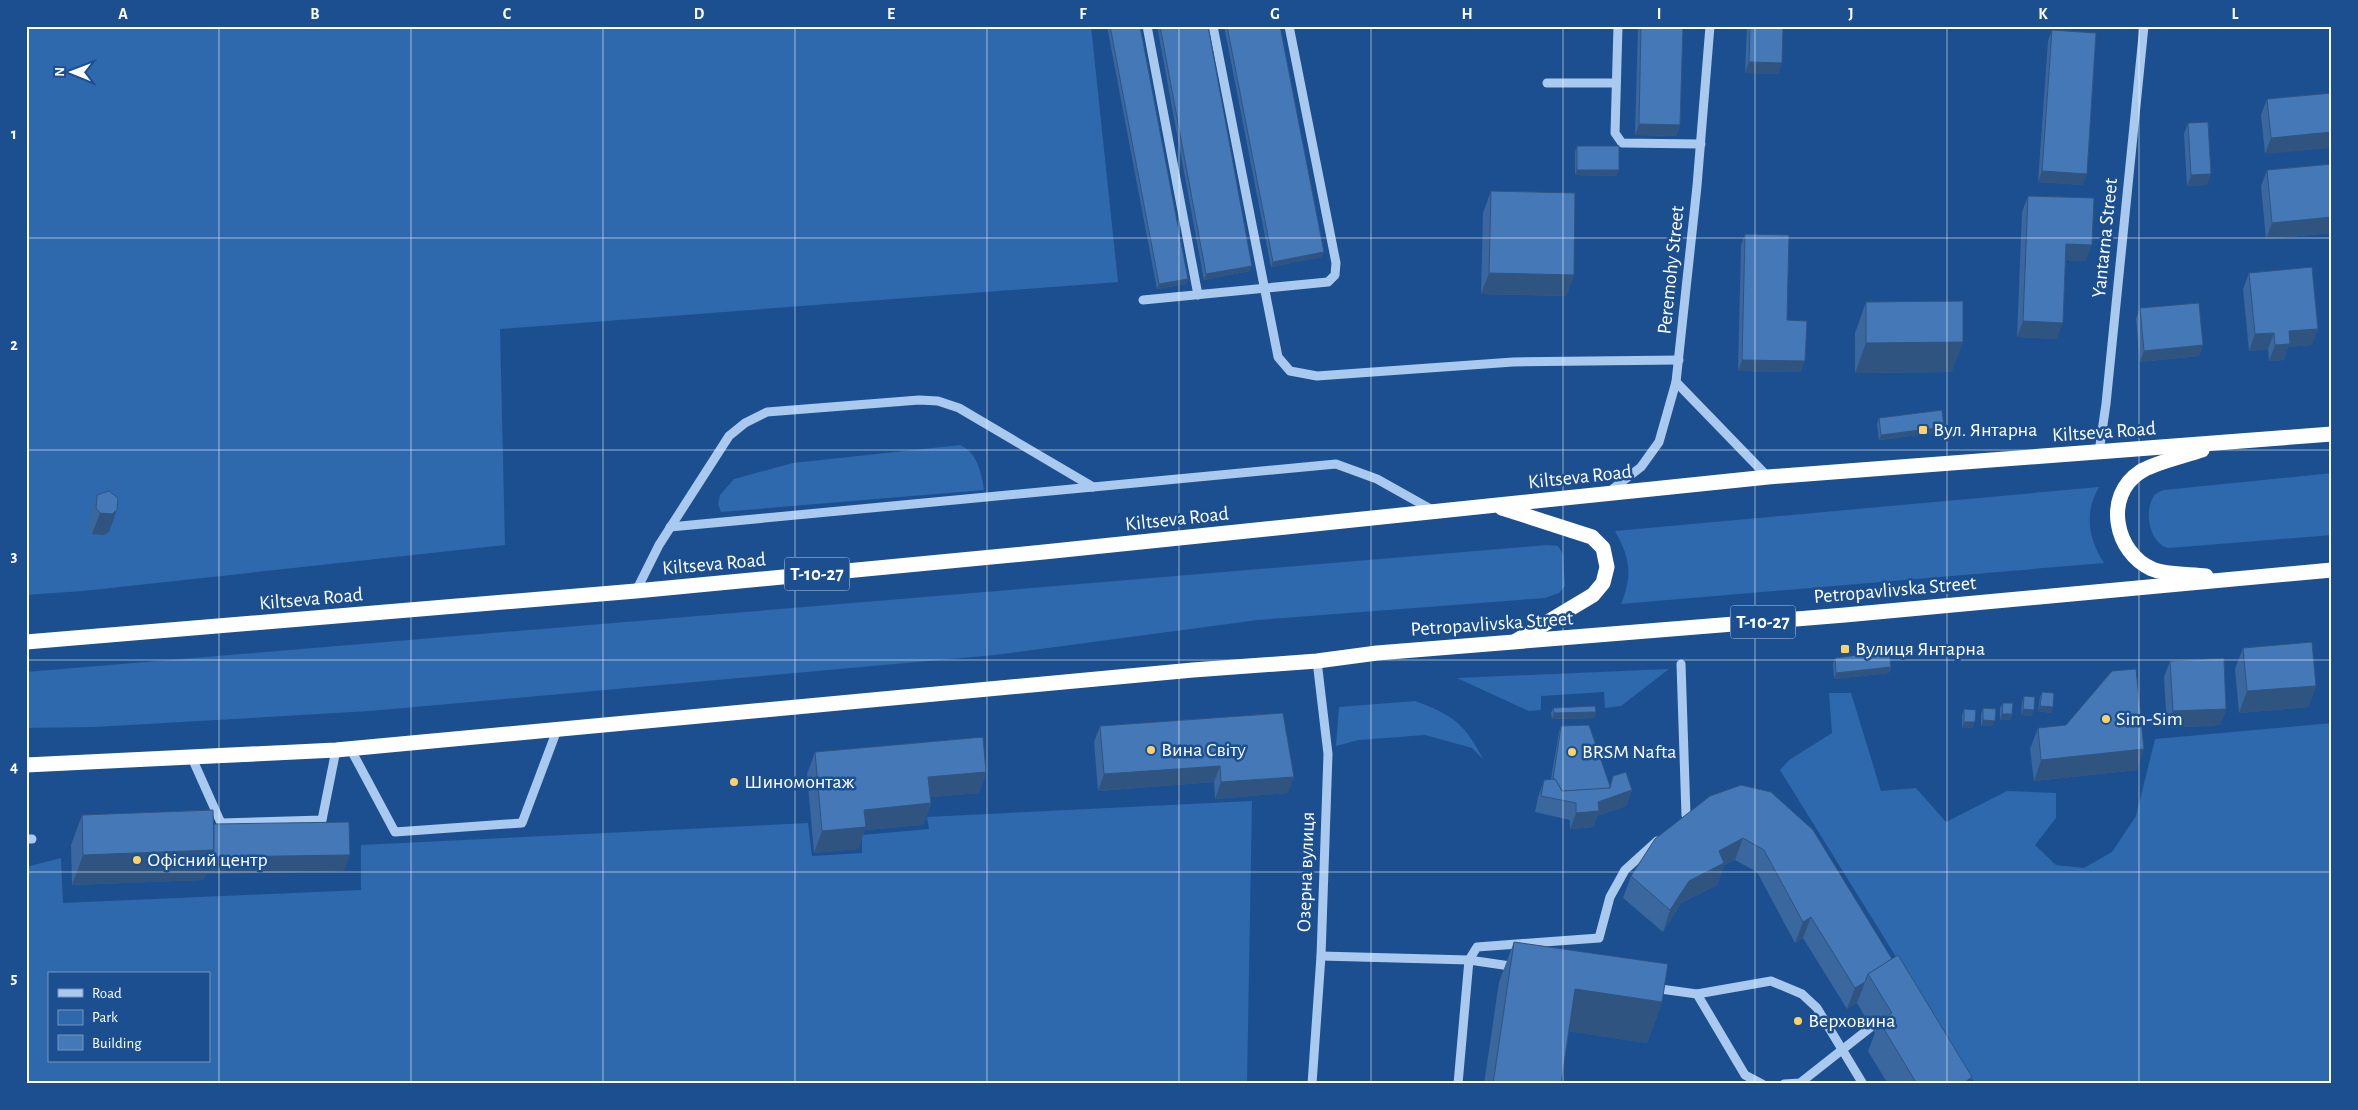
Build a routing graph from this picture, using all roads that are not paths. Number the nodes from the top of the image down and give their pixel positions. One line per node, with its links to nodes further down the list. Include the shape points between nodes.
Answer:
1 (1147, 26): 11 (street)
2 (1213, 26): 10 (street)
3 (1290, 26): 10 (street, via 1336,275 1328,282)
4 (1618, 26): 8 (street)
5 (1710, 26): 9 (street, Peremohy Street)
6 (2144, 26): 17 (street, Yantarna Street)
7 (1547, 82): 8 (street)
8 (1616, 84): 9 (street, via 1615,133 1622,143)
9 (1701, 144): 13 (street, Peremohy Street)
10 (1265, 289): 11 (street); 13 (street, via 1278,357 1290,371 1317,376 1513,362)
11 (1198, 295): 12 (street)
12 (1144, 300)
13 (1679, 360): 14 (street, Peremohy Street)
14 (1676, 382): 18 (street); 20 (street, Peremohy Street, via 1659,442 1641,467)
15 (2332, 434): 16 (highway, Kiltseva Road / Т-10-27)
16 (2220, 444): 17 (highway, Kiltseva Road / Т-10-27); 25 (highway, via 2140,472 2122,489 2117,513 2119,535 2134,558 2153,570)
17 (2099, 452): 18 (highway, Kiltseva Road / Т-10-27)
18 (1768, 478): 20 (highway, Kiltseva Road / Т-10-27)
19 (1093, 487): 22 (street, via 1336,464 1377,479); 23 (street); 23 (street, via 959,408 938,401 767,412 729,436)
20 (1607, 493): 21 (highway, Kiltseva Road / Т-10-27)
21 (1495, 506): 22 (highway, Kiltseva Road / Т-10-27); 28 (highway, via 1592,537 1603,548 1607,566 1603,583 1593,596)
22 (1436, 512): 26 (highway, Kiltseva Road / Т-10-27)
23 (670, 527): 26 (street)
24 (2332, 570): 25 (highway, Petropavlivska Street / Т-10-27)
25 (2236, 579): 28 (highway, Petropavlivska Street / Т-10-27)
26 (636, 591): 27 (highway, Kiltseva Road / Т-10-27)
27 (26, 642)
28 (1512, 644): 29 (highway, Petropavlivska Street / Т-10-27, via 1377,653)
29 (1317, 661): 31 (highway, Petropavlivska Street / Т-10-27); 37 (street, Озерна вулиця, via 1328,754)
30 (1681, 664): 35 (street)
31 (557, 730): 32 (highway, Т-10-27); 32 (street, via 522,823 395,832)
32 (343, 749): 33 (highway, Т-10-27); 33 (street, via 322,820 221,823)
33 (192, 758): 34 (highway, Т-10-27)
34 (26, 765)
35 (1686, 816)
36 (1666, 833): 38 (street, via 1625,870 1610,897 1599,938 1477,947)
37 (1320, 956): 38 (street); 44 (street, Озерна вулиця)
38 (1469, 960): 39 (street); 45 (street)
39 (1526, 968)
40 (1640, 986): 41 (street)
41 (1696, 994): 43 (street, via 1771,981 1802,994 1817,1008); 46 (street, via 1745,1075)
42 (1871, 1027): 43 (street)
43 (1843, 1050): 47 (street, via 1800,1083); 48 (street)
44 (1312, 1084)
45 (1458, 1084)
46 (1762, 1084)
47 (1784, 1084)
48 (1863, 1084)

